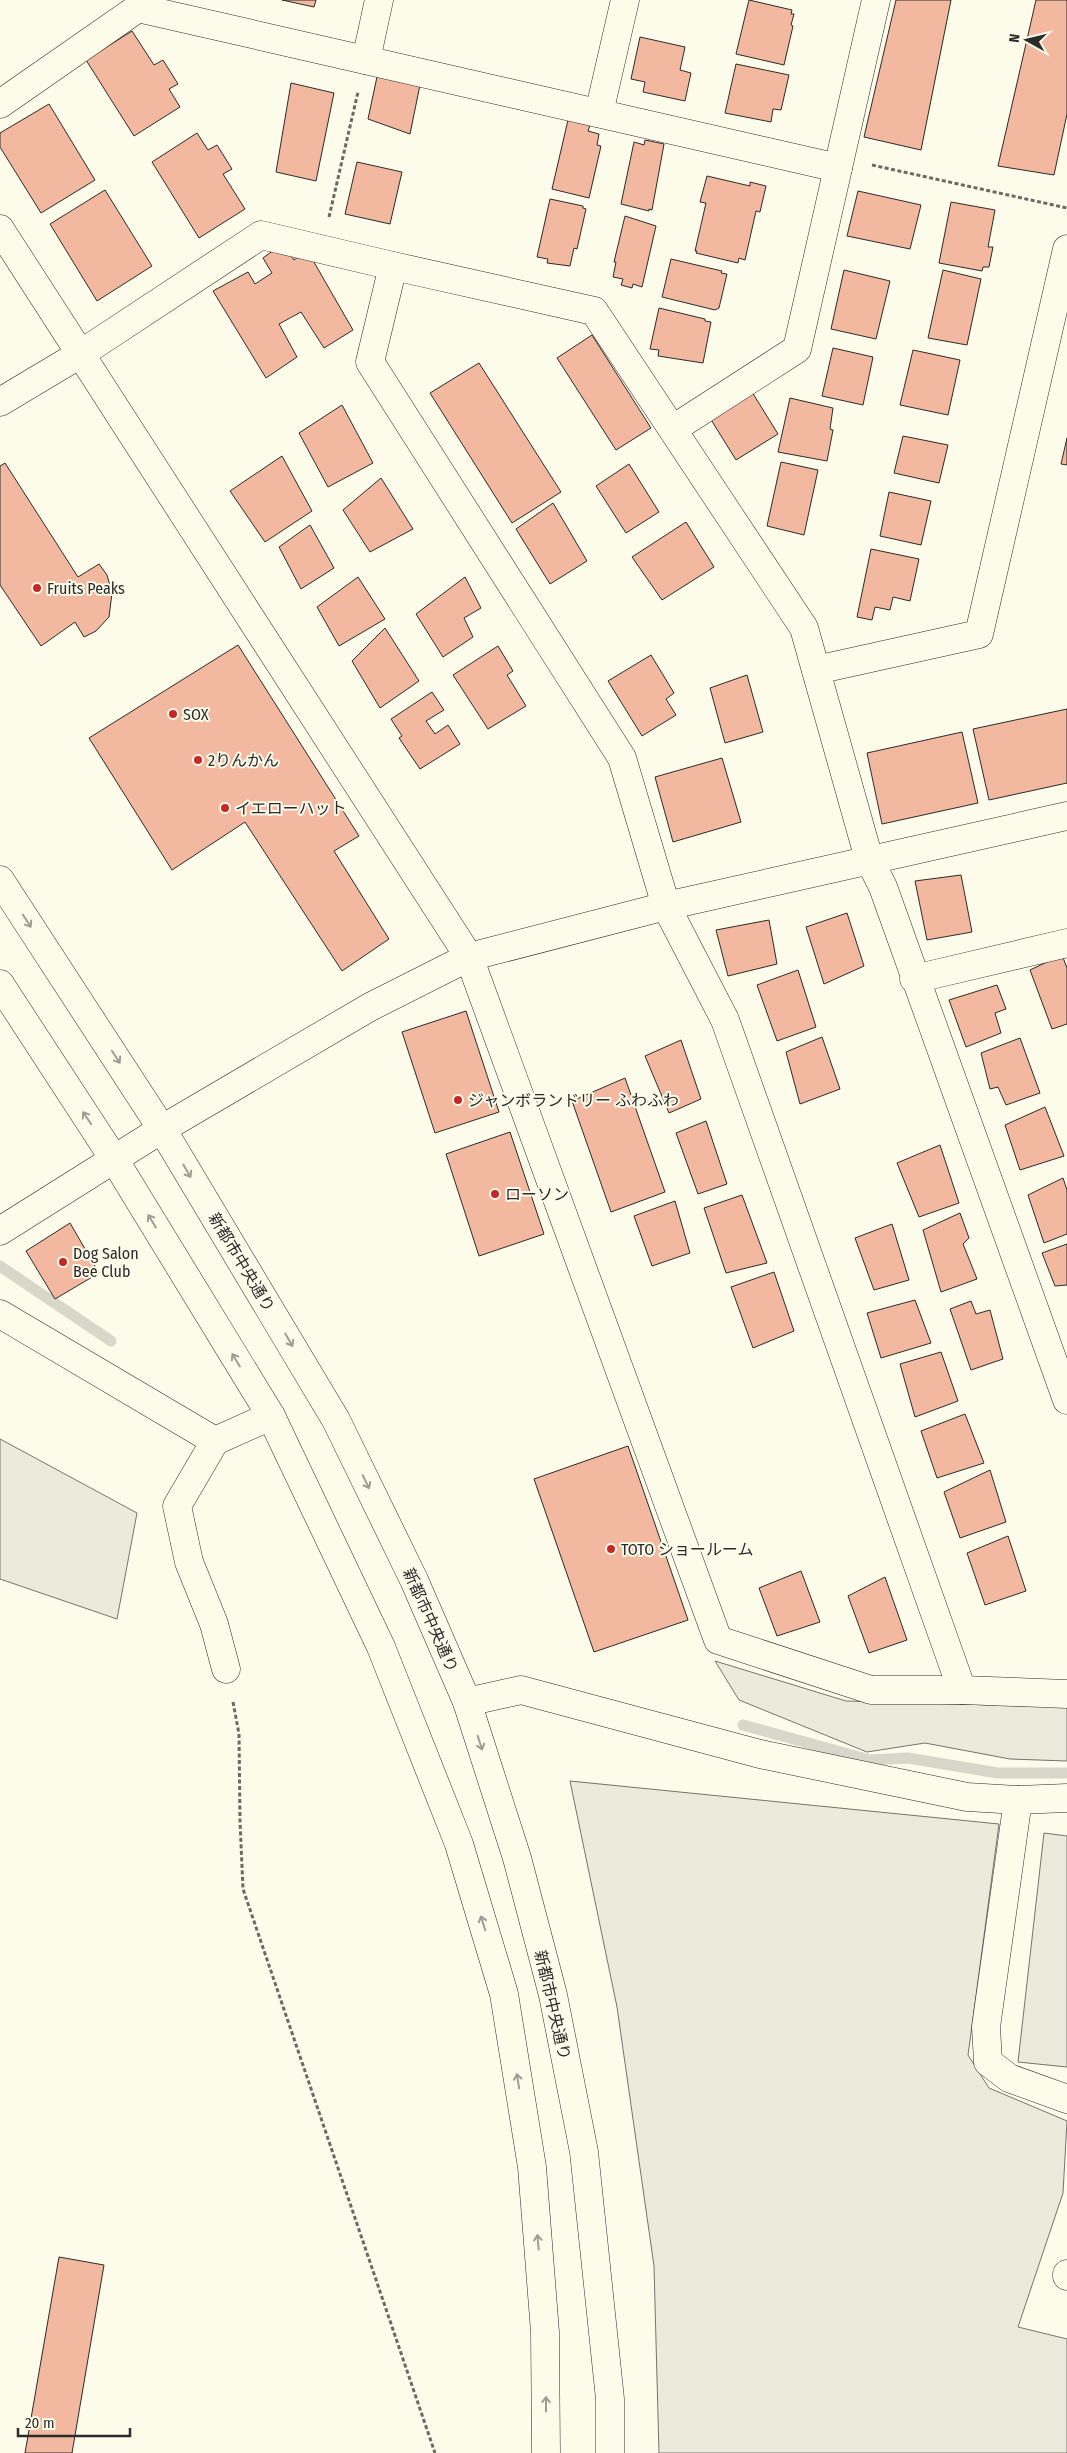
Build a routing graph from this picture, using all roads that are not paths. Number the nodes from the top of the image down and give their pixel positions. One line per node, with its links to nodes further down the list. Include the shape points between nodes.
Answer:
1 (379, 0): 5 (street)
2 (625, 0): 7 (street)
3 (876, 0): 8 (street)
4 (139, 4): 5 (street); 6 (street)
5 (366, 60): 7 (street)
6 (0, 104)
7 (599, 114): 8 (street)
8 (839, 163): 14 (street, via 797,349)
9 (0, 229): 12 (street)
10 (1067, 249): 15 (street, via 979,634)
11 (393, 266): 12 (street, via 261,235); 14 (street, via 594,311); 19 (street, via 370,362 622,758)
12 (82, 353): 13 (street); 21 (street)
13 (0, 402)
14 (673, 429): 15 (street, via 804,628)
15 (816, 670): 17 (street)
16 (1067, 816): 17 (street)
17 (869, 859): 19 (street); 22 (street)
18 (0, 880): 24 (street, 新都市中央通り, one-way to 24)
19 (666, 906): 21 (street); 32 (street, via 725,1020)
20 (1067, 943): 22 (street)
21 (470, 957): 24 (street, via 370,1007); 32 (street, via 718,1640 870,1690)
22 (914, 979): 28 (street)
23 (0, 984): 25 (street, one-way to 23)
24 (162, 1128): 25 (street); 34 (street, 新都市中央通り, one-way to 34, via 336,1420 414,1580)
25 (114, 1159): 26 (street); 29 (street, one-way to 25)
26 (0, 1232)
27 (0, 1314): 30 (street)
28 (1067, 1400)
29 (271, 1416): 30 (street); 38 (street, one-way to 29, via 545,2332 533,2177 504,1994 459,1844 381,1647)
30 (215, 1441): 31 (street, via 177,1506 189,1562 214,1624)
31 (226, 1669)
32 (962, 1690): 33 (street)
33 (1067, 1694)
34 (467, 1702): 36 (street, via 522,1690 760,1754 967,1797); 39 (street, 新都市中央通り, one-way to 39, via 517,1858 553,1995 584,2152 610,2399)
35 (1067, 1798): 36 (street)
36 (1018, 1800): 37 (street, via 986,2027 988,2062 1009,2078)
37 (1067, 2100)
38 (546, 2453)
39 (610, 2453)

